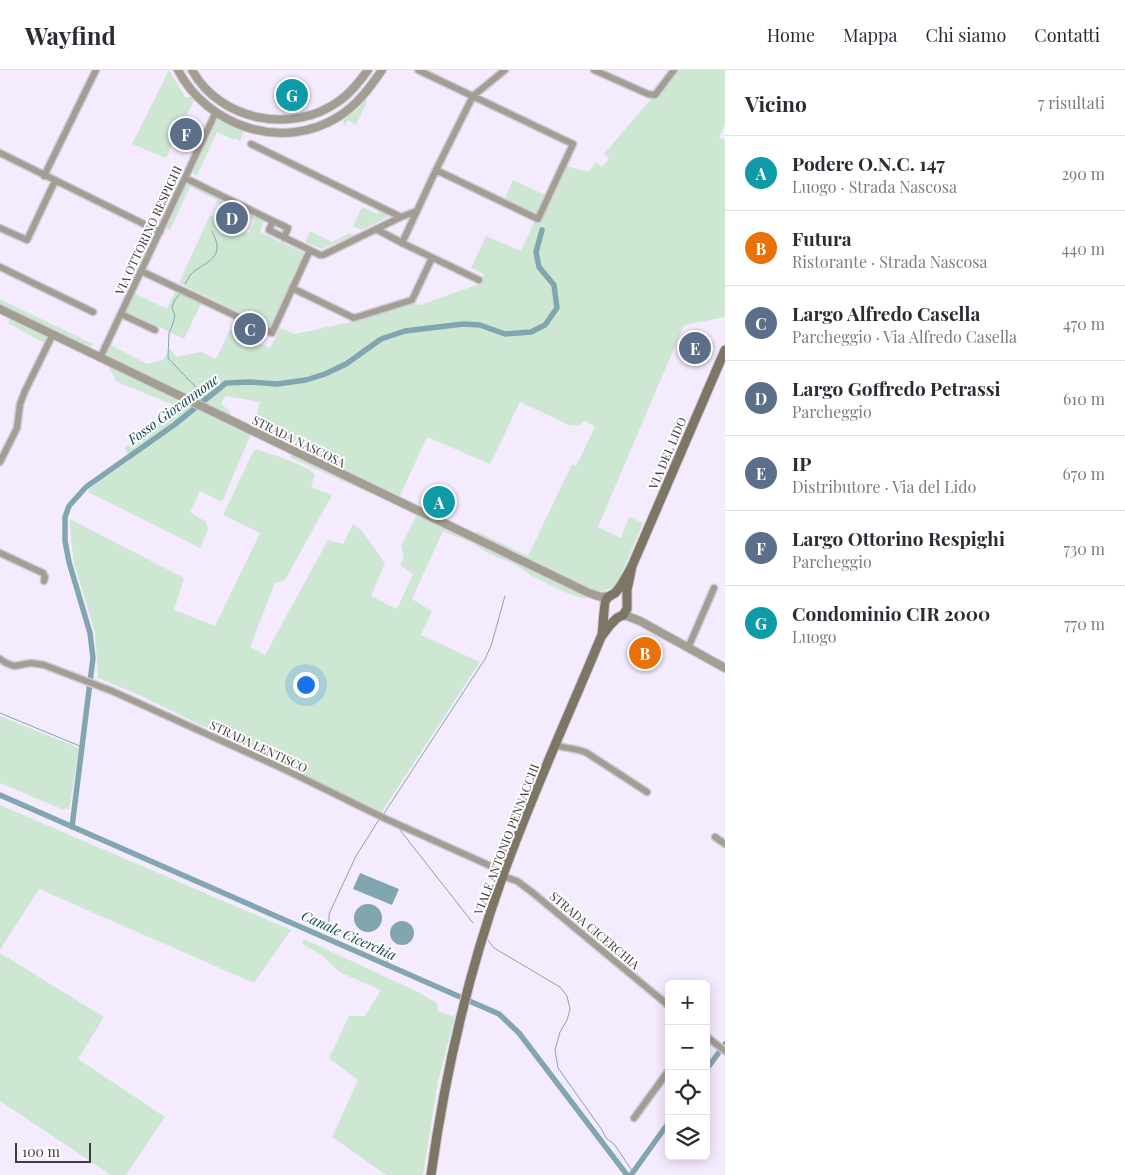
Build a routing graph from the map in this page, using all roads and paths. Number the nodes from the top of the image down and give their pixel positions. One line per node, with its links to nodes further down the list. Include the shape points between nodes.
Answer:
1 (96, 70): 17 (street)
2 (178, 70): 11 (street, via 189,89)
3 (192, 70): 12 (street, via 201,84 229,107 264,119)
4 (368, 70): 12 (street, via 339,101)
5 (382, 70): 13 (street, via 368,92 350,109 325,124)
6 (418, 70): 10 (street)
7 (505, 70): 10 (street)
8 (594, 70): 9 (street, via 655,95)
9 (674, 70)
10 (473, 96): 16 (street); 16 (street, via 573,144 538,219)
11 (216, 112): 13 (street, via 255,130 283,133); 18 (street, VIA OTTORINO RESPIGHI)
12 (302, 117): 13 (street)
13 (305, 130)
14 (251, 144): 21 (street)
15 (0, 153): 17 (street)
16 (436, 170): 20 (street)
17 (44, 176): 19 (street)
18 (185, 178): 22 (street); 25 (street, VIA OTTORINO RESPIGHI)
19 (54, 181): 23 (street, via 27,240); 25 (street)
20 (417, 211): 21 (street); 27 (street)
21 (400, 217): 24 (street)
22 (273, 221): 26 (street, via 269,230); 26 (street, via 288,228)
23 (0, 228)
24 (376, 229): 27 (street); 28 (street, via 326,254)
25 (160, 232): 31 (street, VIA OTTORINO RESPIGHI)
26 (284, 238): 28 (street)
27 (402, 243): 29 (street)
28 (310, 250): 33 (street)
29 (432, 258): 32 (street); 33 (street, via 412,300 354,318)
30 (0, 268): 35 (street)
31 (141, 271): 33 (street, via 272,333); 36 (street, VIA OTTORINO RESPIGHI)
32 (479, 280)
33 (292, 288)
34 (0, 309): 38 (street, STRADA NASCOSA)
35 (93, 312)
36 (121, 314): 37 (street); 40 (street, VIA OTTORINO RESPIGHI)
37 (155, 330)
38 (53, 334): 40 (street, STRADA NASCOSA); 41 (street, via 25,391 17,428)
39 (725, 350): 43 (main road, VIA DEL LIDO)
40 (100, 358): 46 (street, STRADA NASCOSA)
41 (0, 462)
42 (0, 553): 44 (street, via 43,573)
43 (632, 566): 47 (main road, VIA DEL LIDO); 48 (main road, VIA DEL LIDO)
44 (44, 581)
45 (714, 588): 53 (street)
46 (588, 593): 47 (street, STRADA NASCOSA, via 604,597); 49 (street, STRADA NASCOSA)
47 (611, 595): 48 (main road, via 623,597); 49 (main road, via 606,599)
48 (627, 603): 50 (main road, via 626,612); 51 (street)
49 (604, 609): 50 (main road, via 610,616); 52 (main road, VIALE ANTONIO PENNACCHI)
50 (619, 617): 51 (street); 52 (main road, VIALE ANTONIO PENNACCHI)
51 (640, 621): 53 (street)
52 (601, 637): 56 (main road, VIALE ANTONIO PENNACCHI)
53 (688, 648): 55 (street)
54 (0, 659): 60 (street, STRADA LENTISCO, via 14,666 40,664 96,684)
55 (725, 668)
56 (556, 744): 57 (street, via 587,753); 60 (main road, VIALE ANTONIO PENNACCHI)
57 (647, 792)
58 (715, 837): 59 (street)
59 (725, 844)
60 (503, 874): 61 (street, STRADA CICERCHIA, via 534,893); 66 (main road, VIALE ANTONIO PENNACCHI, via 468,989)
61 (665, 1003)
62 (710, 1039): 63 (street)
63 (725, 1051)
64 (665, 1075): 65 (street)
65 (634, 1118)
66 (431, 1175)

